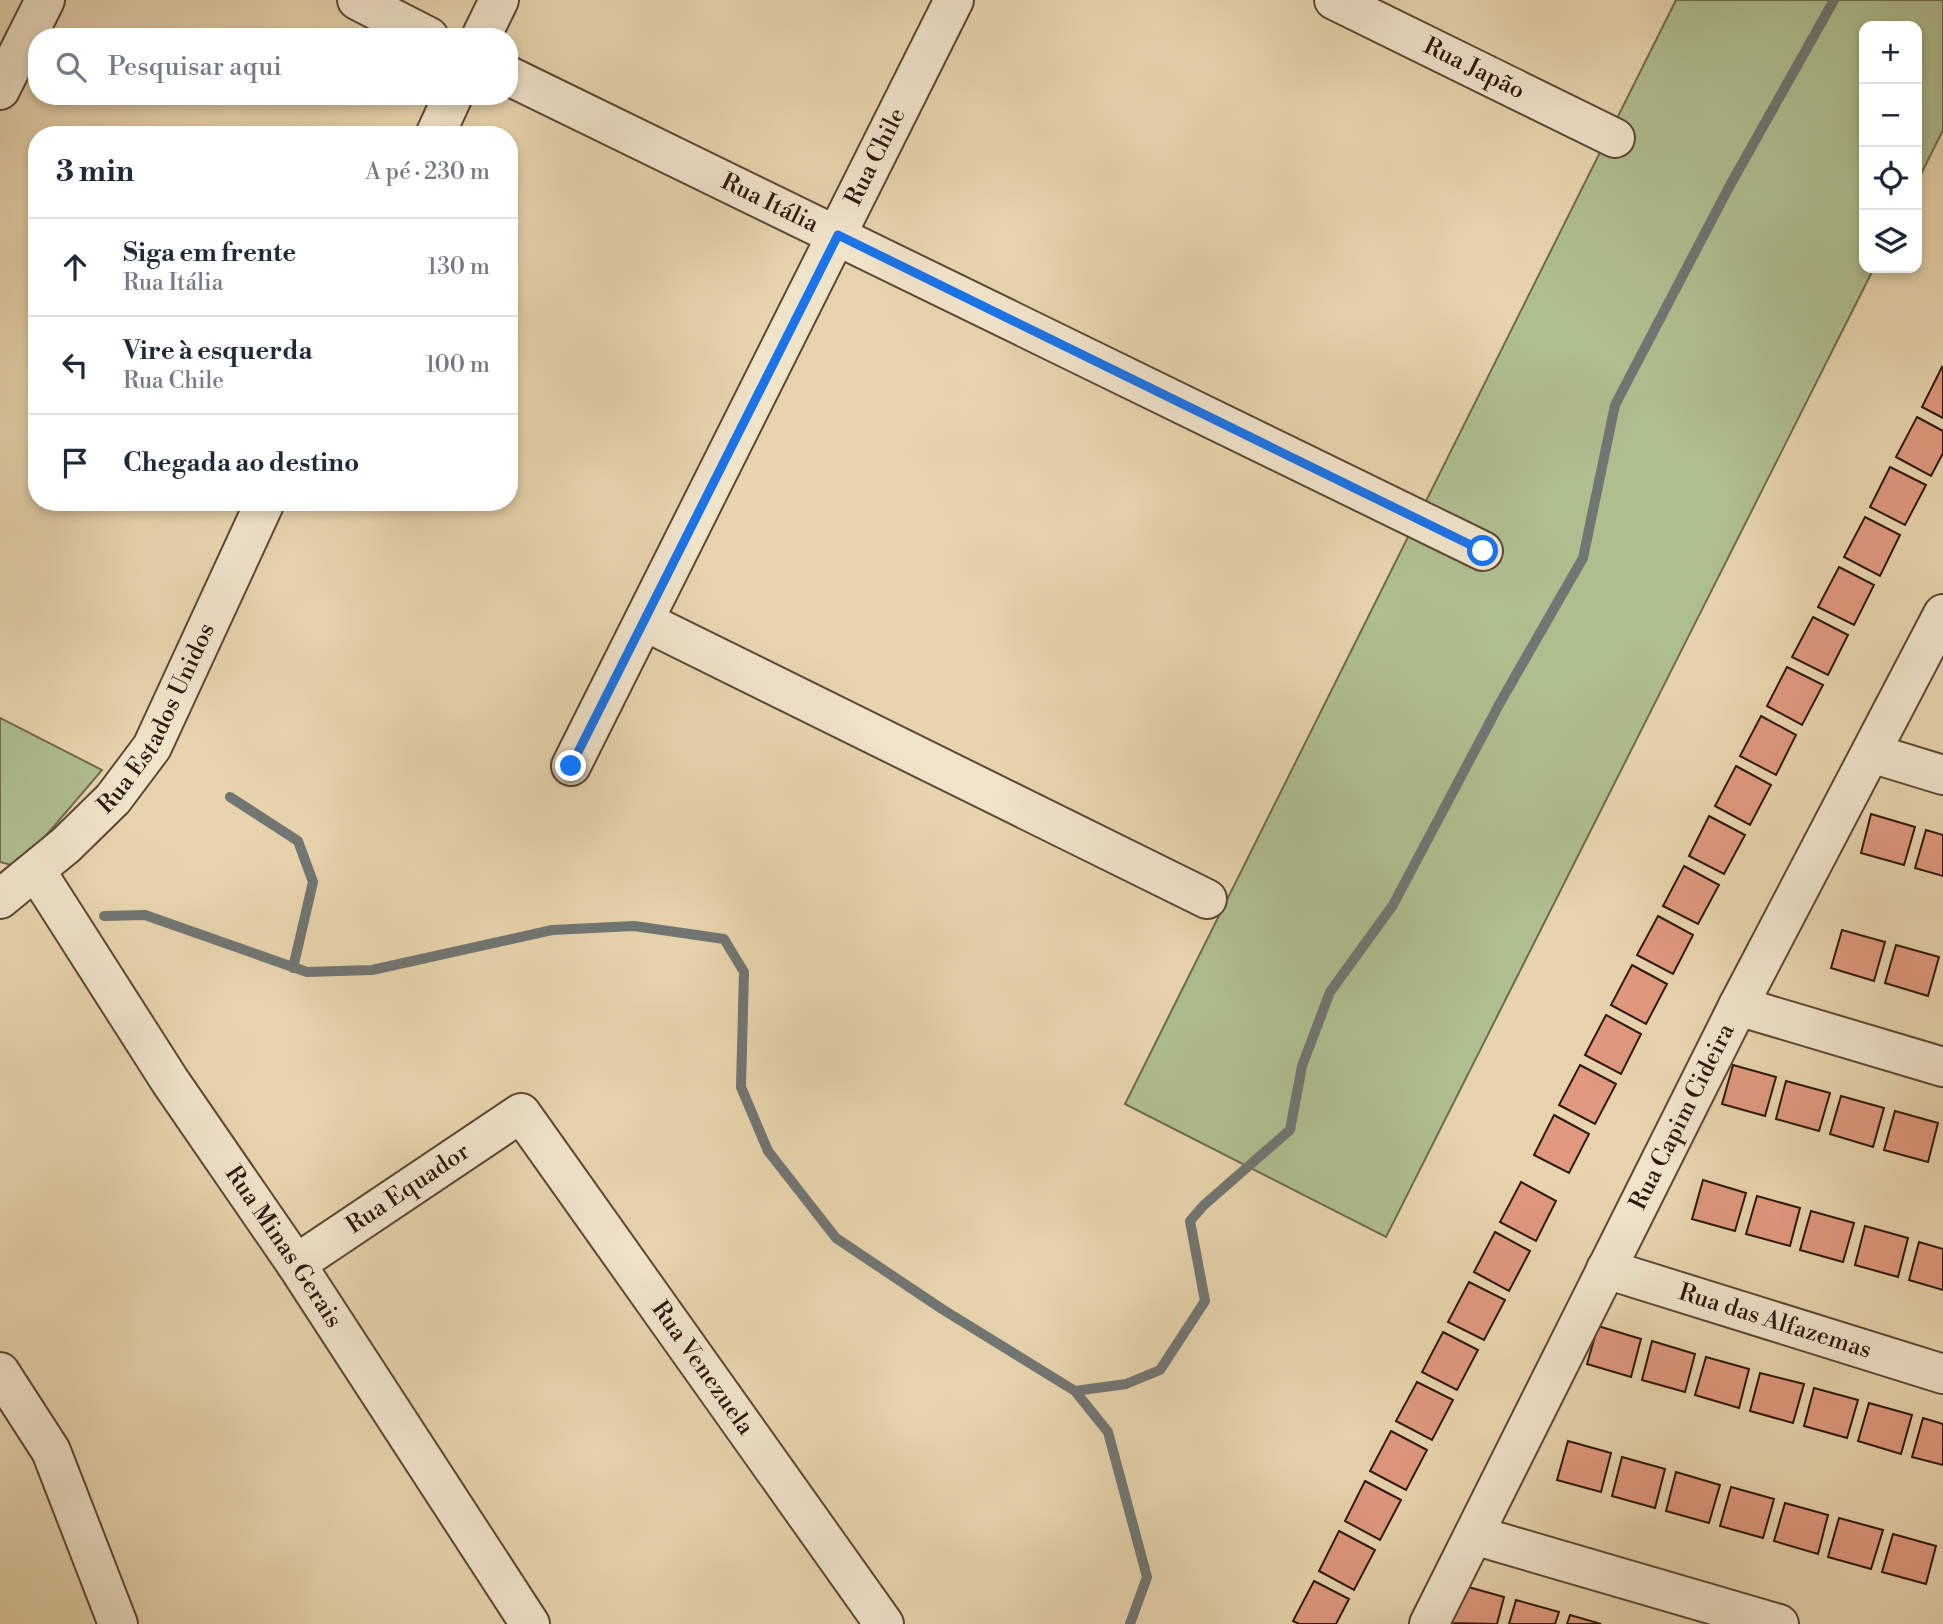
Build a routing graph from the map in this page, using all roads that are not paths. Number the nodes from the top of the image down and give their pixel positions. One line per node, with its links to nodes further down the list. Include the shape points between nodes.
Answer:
1 (45, 0): 6 (street)
2 (357, 0): 7 (street)
3 (499, 0): 8 (street)
4 (954, 0): 15 (street, Rua Chile)
5 (1334, 0): 14 (street, Rua Japão)
6 (31, 28)
7 (411, 28)
8 (485, 28)
9 (28, 34): 11 (street)
10 (518, 80): 15 (street, Rua Itália)
11 (0, 90)
12 (449, 105): 13 (street)
13 (439, 126)
14 (1615, 138)
15 (838, 235): 17 (street, Rua Itália); 19 (street, Rua Chile)
16 (261, 511): 23 (street, Rua Estados Unidos, via 152,747 113,799)
17 (1483, 551)
18 (1943, 614): 20 (street, Rua Capim Cideira)
19 (644, 621): 21 (street, Rua Chile); 24 (street)
20 (1871, 753): 22 (street); 25 (street, Rua Capim Cideira)
21 (571, 766)
22 (1943, 775)
23 (11, 886): 28 (street, Rua Minas Gerais, via 170,1081)
24 (1207, 900)
25 (1738, 1006): 26 (street); 29 (street, Rua Capim Cideira)
26 (1943, 1067)
27 (521, 1113): 28 (street, Rua Equador); 35 (street, Rua Venezuela)
28 (296, 1264): 34 (street, Rua Minas Gerais)
29 (1606, 1269): 31 (street, Rua das Alfazemas); 32 (street, Rua Capim Cideira)
30 (0, 1372): 33 (street, via 51,1451)
31 (1943, 1374)
32 (1474, 1535): 36 (street, Rua Capim Cideira); 37 (street)
33 (118, 1624)
34 (530, 1624)
35 (884, 1624)
36 (1429, 1624)
37 (1779, 1624)

